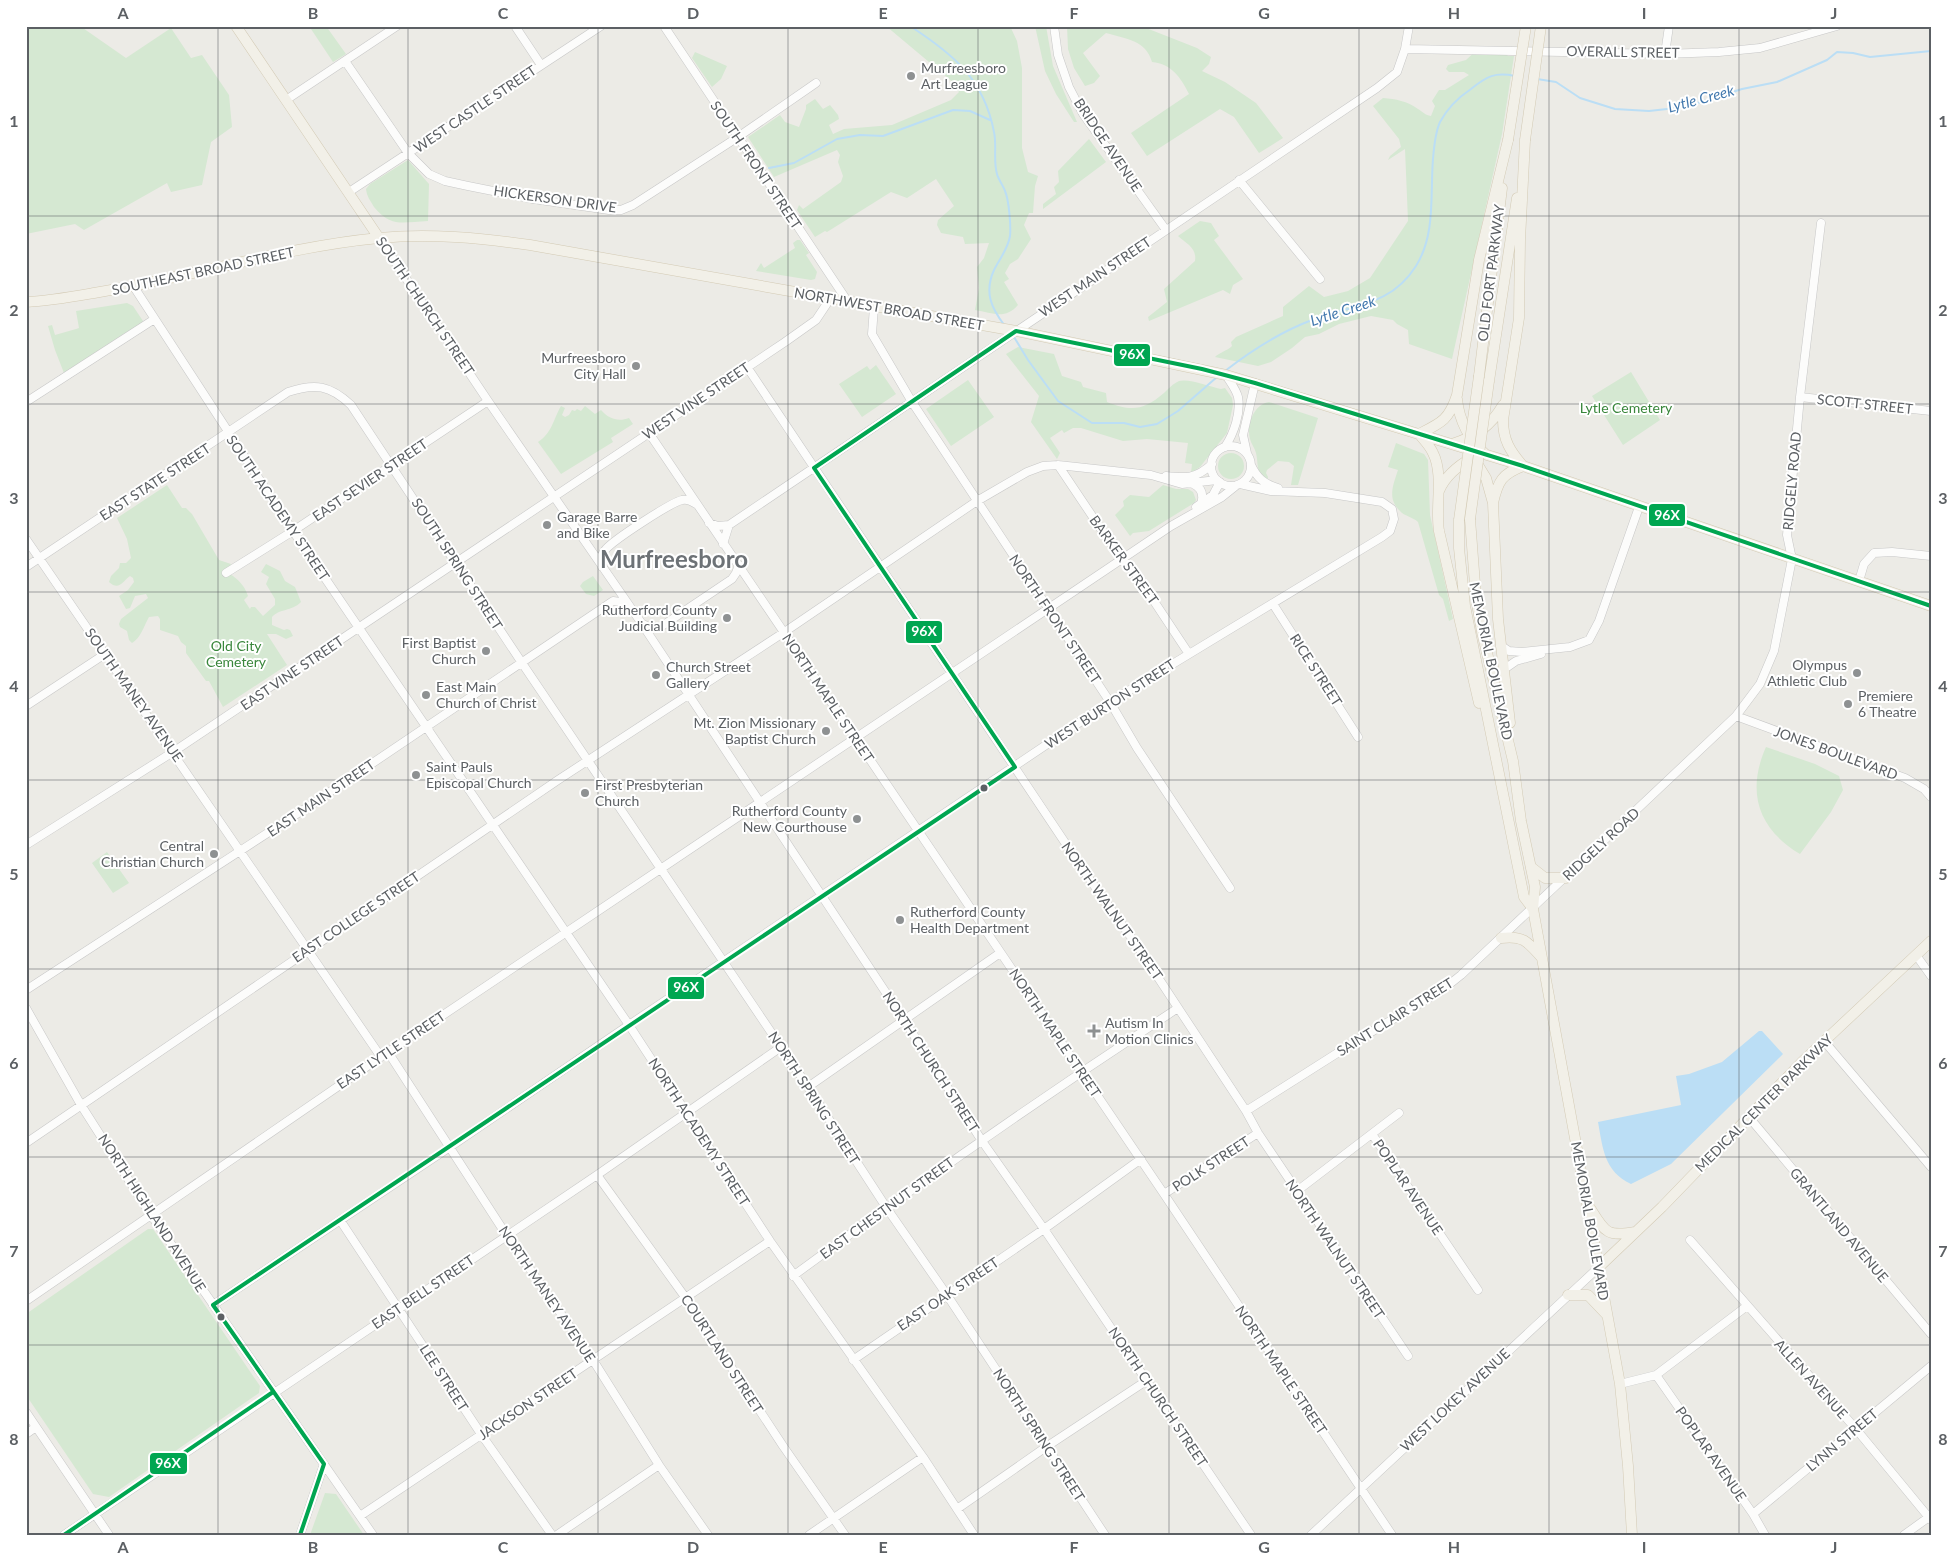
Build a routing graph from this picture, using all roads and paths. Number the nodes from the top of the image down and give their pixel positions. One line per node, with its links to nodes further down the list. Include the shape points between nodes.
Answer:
1 (236, 26): 17 (main road, SOUTH CHURCH STREET)
2 (397, 26): 14 (street)
3 (515, 26): 15 (street)
4 (664, 26): 18 (street, SOUTH FRONT STREET)
5 (1054, 26): 25 (street, BRIDGE AVENUE, via 1058,55 1083,114)
6 (1409, 26): 12 (street, WEST MAIN STREET)
7 (1526, 26): 19 (main road, OLD FORT PARKWAY, bridge)
8 (1541, 26): 20 (main road, OLD FORT PARKWAY, bridge)
9 (1669, 26): 13 (street)
10 (1837, 26): 13 (street, OVERALL STREET, via 1760,48)
11 (597, 28): 15 (street, WEST CASTLE STREET)
12 (1405, 49): 13 (street, OVERALL STREET); 22 (street, WEST MAIN STREET, via 1397,72 1378,88)
13 (1665, 54)
14 (346, 61): 17 (street); 21 (street, HICKERSON DRIVE)
15 (541, 65): 21 (street, WEST CASTLE STREET)
16 (816, 83): 18 (street, HICKERSON DRIVE)
17 (286, 100): 23 (main road, SOUTH CHURCH STREET)
18 (738, 137): 21 (street, HICKERSON DRIVE, via 621,210 533,199 444,181 429,174); 31 (street, SOUTH FRONT STREET)
19 (1508, 140): 39 (main road, via 1479,260); 73 (main road, OLD FORT PARKWAY, bridge)
20 (1525, 140): 37 (main road, OLD FORT PARKWAY); 44 (main road, via 1519,318)
21 (408, 153): 23 (street, WEST CASTLE STREET)
22 (1240, 180): 25 (street, WEST MAIN STREET); 27 (street)
23 (349, 192): 26 (main road, SOUTH CHURCH STREET)
24 (1821, 224): 40 (street, RIDGELY ROAD)
25 (1166, 230): 34 (street, WEST MAIN STREET)
26 (380, 238): 28 (main road, SOUTHEAST BROAD STREET, via 311,248); 29 (main road, NORTHWEST BROAD STREET, via 479,238); 41 (street, SOUTH CHURCH STREET)
27 (1320, 279)
28 (134, 287): 30 (main road, SOUTHEAST BROAD STREET); 33 (street, SOUTH ACADEMY STREET)
29 (830, 299): 31 (main road, NORTHWEST BROAD STREET); 35 (street, WEST VINE STREET, via 816,320)
30 (26, 302)
31 (848, 302): 32 (main road, NORTHWEST BROAD STREET)
32 (874, 307): 34 (main road, NORTHWEST BROAD STREET); 43 (street, via 872,334)
33 (153, 320): 42 (street); 47 (street, SOUTH ACADEMY STREET)
34 (1016, 331): 36 (main road, NORTHWEST BROAD STREET); 43 (street, WEST MAIN STREET)
35 (747, 367): 46 (street, WEST VINE STREET); 60 (street, NORTH WALNUT STREET)
36 (1226, 375): 38 (main road, NORTHWEST BROAD STREET); 51 (street, via 1236,392 1238,406 1231,438)
37 (1489, 381): 116 (main road, MEMORIAL BOULEVARD, bridge, via 1470,519 1482,632)
38 (1255, 383): 48 (main road, NORTHWEST BROAD STREET); 52 (street, via 1243,435)
39 (1457, 395): 48 (main road, via 1447,418); 49 (main road, via 1461,418)
40 (1800, 397): 45 (street, SCOTT STREET); 82 (street, RIDGELY ROAD, via 1787,534)
41 (488, 401): 58 (street, EAST SEVIER STREET); 67 (street, SOUTH CHURCH STREET)
42 (26, 402)
43 (912, 402): 60 (street, WEST MAIN STREET); 68 (street, NORTH FRONT STREET)
44 (1504, 403): 49 (main road, via 1493,420); 59 (main road, via 1504,438)
45 (1931, 411)
46 (648, 433): 67 (street, WEST VINE STREET); 70 (street)
47 (228, 434): 58 (street, EAST STATE STREET, via 288,392 303,387 327,388 340,394 351,405); 77 (street, SOUTH ACADEMY STREET); 81 (street, EAST STATE STREET)
48 (1419, 434): 50 (main road, NORTHWEST BROAD STREET); 66 (main road, via 1434,454)
49 (1471, 438): 50 (main road); 53 (main road)
50 (1452, 444): 53 (main road, NORTHWEST BROAD STREET); 54 (main road)
51 (1225, 447): 52 (street, via 1236,446); 55 (street, via 1216,453)
52 (1248, 455): 57 (street)
53 (1486, 455): 54 (main road); 59 (main road, NORTHWEST BROAD STREET)
54 (1473, 458): 66 (main road, via 1459,466); 69 (main road, via 1486,478)
55 (1212, 464): 61 (street, via 1195,476); 62 (street)
56 (1058, 465): 61 (street, EAST COLLEGE STREET); 68 (street, EAST COLLEGE STREET, via 1026,472); 83 (street, BARKER STREET)
57 (1251, 465): 64 (street, via 1249,474); 65 (street, via 1264,482)
58 (392, 466): 77 (street, EAST SEVIER STREET); 84 (street, SOUTH SPRING STREET)
59 (1523, 466): 69 (main road, via 1501,480); 72 (main road, NORTHWEST BROAD STREET)
60 (814, 468): 75 (street, WEST MAIN STREET); 87 (street, NORTH WALNUT STREET)
61 (1159, 477): 63 (street)
62 (1218, 481): 63 (street); 64 (street, via 1231,486); 71 (street, via 1213,495)
63 (1193, 484): 71 (street, via 1201,490)
64 (1238, 484): 65 (street, via 1271,491); 76 (street, via 1222,497)
65 (1285, 490): 94 (street, WEST BURTON STREET, via 1378,500 1389,506 1394,514 1392,527 1382,538)
66 (1439, 491): 119 (main road, via 1436,508 1439,531 1471,674)
67 (554, 496): 84 (street, EAST VINE STREET); 88 (street, SOUTH CHURCH STREET)
68 (978, 501): 87 (street, EAST COLLEGE STREET); 96 (street, NORTH FRONT STREET)
69 (1493, 503): 100 (main road)
70 (696, 504): 74 (street); 88 (street, via 689,500 672,504 606,548 601,565)
71 (1200, 504): 76 (street)
72 (1638, 506): 82 (main road, NORTHWEST BROAD STREET); 101 (street, via 1593,633 1577,646)
73 (1459, 520): 119 (main road, MEMORIAL BOULEVARD, via 1465,606)
74 (709, 524): 75 (street); 79 (street, NORTH MAPLE STREET)
75 (729, 525): 79 (street)
76 (1171, 526): 83 (street, EAST LYTLE STREET)
77 (292, 531): 89 (street, EAST SEVIER STREET); 98 (street, SOUTH ACADEMY STREET)
78 (26, 539): 81 (street, SOUTH MANEY AVENUE)
79 (723, 544): 85 (street, NORTH MAPLE STREET)
80 (1931, 556): 90 (street, via 1874,553 1864,564)
81 (39, 558): 86 (street, EAST STATE STREET); 102 (street, SOUTH MANEY AVENUE)
82 (1792, 559): 90 (main road, NORTHWEST BROAD STREET); 110 (street, RIDGELY ROAD, via 1774,651 1760,684)
83 (1121, 560): 96 (street, EAST LYTLE STREET); 103 (street, BARKER STREET, via 1130,565)
84 (457, 562): 98 (street, EAST VINE STREET); 104 (street, SOUTH SPRING STREET)
85 (739, 565): 97 (street, via 732,579 662,626 650,628); 99 (street, NORTH MAPLE STREET)
86 (26, 567)
87 (880, 567): 99 (street, EAST COLLEGE STREET); 106 (street, NORTH WALNUT STREET)
88 (604, 571): 91 (street, SOUTH CHURCH STREET)
89 (226, 573)
90 (1858, 581): 95 (main road, NORTHWEST BROAD STREET)
91 (615, 586): 92 (street); 93 (street, NORTH CHURCH STREET)
92 (613, 601): 93 (street); 104 (street, EAST MAIN STREET)
93 (628, 603): 97 (street, NORTH CHURCH STREET)
94 (1273, 604): 103 (street, WEST BURTON STREET); 113 (street, RICE STREET)
95 (1931, 606)
96 (1048, 608): 106 (street, EAST LYTLE STREET); 108 (street, NORTH FRONT STREET)
97 (640, 621): 107 (street, NORTH CHURCH STREET)
98 (358, 629): 111 (street, SOUTH ACADEMY STREET); 114 (street, EAST VINE STREET)
99 (783, 633): 107 (street, EAST COLLEGE STREET); 112 (street, NORTH MAPLE STREET)
100 (1500, 644): 101 (street, via 1514,652); 105 (main road)
101 (1549, 650): 105 (street, via 1516,661)
102 (105, 654): 109 (street); 114 (street, SOUTH MANEY AVENUE)
103 (1189, 654): 108 (street, WEST BURTON STREET)
104 (522, 662): 111 (street, EAST MAIN STREET); 115 (street, NORTH SPRING STREET)
105 (1503, 670): 116 (main road)
106 (952, 672): 112 (street, EAST LYTLE STREET); 117 (street, NORTH WALNUT STREET)
107 (688, 695): 115 (street, EAST COLLEGE STREET); 120 (street, NORTH CHURCH STREET)
108 (1110, 702): 117 (street, WEST BURTON STREET); 128 (street, NORTH FRONT STREET)
109 (26, 706)
110 (1736, 716): 118 (street, JONES BOULEVARD, via 1905,778); 127 (street, RIDGELY ROAD)
111 (425, 728): 121 (street, NORTH ACADEMY STREET); 124 (street, EAST MAIN STREET)
112 (855, 737): 120 (street, EAST LYTLE STREET); 122 (street, NORTH MAPLE STREET)
113 (1358, 737)
114 (173, 752): 123 (street, EAST VINE STREET); 124 (street, SOUTH MANEY AVENUE)
115 (588, 760): 121 (street, EAST COLLEGE STREET); 126 (street, NORTH SPRING STREET)
116 (1513, 762): 125 (main road, MEMORIAL BOULEVARD)
117 (1014, 767): 122 (street, WEST BURTON STREET); 142 (street, NORTH WALNUT STREET)
118 (1931, 797)
119 (1504, 798): 130 (main road, MEMORIAL BOULEVARD, via 1524,898)
120 (759, 803): 126 (street, EAST LYTLE STREET); 129 (street, NORTH CHURCH STREET)
121 (491, 825): 131 (street, NORTH ACADEMY STREET); 134 (street, EAST COLLEGE STREET)
122 (919, 832): 129 (street, WEST BURTON STREET); 135 (street, NORTH MAPLE STREET)
123 (26, 845)
124 (241, 851): 134 (street, NORTH MANEY AVENUE); 140 (street, EAST MAIN STREET)
125 (1531, 867): 127 (main road, via 1545,878); 130 (main road, MEMORIAL BOULEVARD, via 1535,887)
126 (660, 868): 131 (street, EAST LYTLE STREET); 138 (street, NORTH SPRING STREET)
127 (1566, 878): 130 (street, RIDGELY ROAD)
128 (1230, 888)
129 (821, 896): 138 (street, WEST BURTON STREET); 143 (street, NORTH CHURCH STREET)
130 (1533, 909): 132 (street, SAINT CLAIR STREET); 137 (main road, MEMORIAL BOULEVARD)
131 (565, 933): 144 (street, NORTH ACADEMY STREET); 147 (street, EAST LYTLE STREET)
132 (1501, 938): 137 (main road, via 1522,939); 151 (street, SAINT CLAIR STREET, via 1441,991)
133 (1931, 941): 136 (main road, MEDICAL CENTER PARKWAY)
134 (308, 949): 147 (street, NORTH MANEY AVENUE); 150 (street, EAST COLLEGE STREET)
135 (1000, 953): 143 (street); 148 (street, NORTH MAPLE STREET)
136 (1916, 955): 139 (street); 145 (main road, MEDICAL CENTER PARKWAY)
137 (1542, 958): 165 (main road, MEMORIAL BOULEVARD)
138 (723, 961): 144 (street, WEST BURTON STREET); 146 (street, NORTH SPRING STREET)
139 (1931, 976)
140 (26, 990)
141 (26, 1008): 150 (street, NORTH HIGHLAND AVENUE)
142 (1178, 1008): 148 (street, EAST CHESTNUT STREET); 151 (street, NORTH WALNUT STREET)
143 (904, 1020): 149 (street); 157 (street, NORTH CHURCH STREET)
144 (629, 1025): 152 (street, NORTH ACADEMY STREET); 159 (street, WEST BURTON STREET)
145 (1824, 1041): 154 (main road, MEDICAL CENTER PARKWAY); 161 (street)
146 (781, 1047): 149 (street, NORTH SPRING STREET); 152 (street, EAST BELL STREET)
147 (384, 1055): 159 (street, NORTH MANEY AVENUE); 167 (street, EAST LYTLE STREET)
148 (1081, 1072): 157 (street, EAST CHESTNUT STREET); 160 (street, NORTH MAPLE STREET)
149 (808, 1087): 166 (street, NORTH SPRING STREET)
150 (81, 1105): 158 (street, EAST COLLEGE STREET); 167 (street, NORTH HIGHLAND AVENUE)
151 (1246, 1111): 155 (street, NORTH WALNUT STREET)
152 (686, 1113): 162 (street, EAST BELL STREET); 172 (street, NORTH ACADEMY STREET)
153 (1399, 1113): 156 (street)
154 (1748, 1116): 170 (main road, MEDICAL CENTER PARKWAY); 185 (street, GRANTLAND AVENUE)
155 (1258, 1133): 163 (street, NORTH WALNUT STREET); 164 (street, POLK STREET)
156 (1372, 1134): 163 (street); 176 (street, POPLAR AVENUE)
157 (982, 1141): 166 (street, EAST CHESTNUT STREET); 169 (street, NORTH CHURCH STREET)
158 (26, 1143)
159 (450, 1147): 168 (street, WEST BURTON STREET); 171 (street, NORTH MANEY AVENUE)
160 (1140, 1160): 164 (street, NORTH MAPLE STREET); 169 (street, EAST OAK STREET)
161 (1931, 1167)
162 (597, 1175): 171 (street, EAST BELL STREET); 179 (street, COURTLAND STREET)
163 (1297, 1191): 186 (street, NORTH WALNUT STREET)
164 (1164, 1194): 203 (street, NORTH MAPLE STREET)
165 (1588, 1204): 170 (main road, via 1602,1227 1616,1235); 174 (main road, MEMORIAL BOULEVARD)
166 (886, 1207): 175 (street, EAST CHESTNUT STREET); 177 (street, NORTH SPRING STREET)
167 (151, 1216): 180 (street, EAST LYTLE STREET); 181 (street, NORTH HIGHLAND AVENUE)
168 (340, 1220): 181 (street, WEST BURTON STREET); 183 (street, LEE STREET)
169 (1044, 1229): 177 (street, EAST OAK STREET); 191 (street, NORTH CHURCH STREET)
170 (1636, 1231): 174 (main road, MEDICAL CENTER PARKWAY)
171 (507, 1236): 183 (street, EAST BELL STREET); 187 (street, NORTH MANEY AVENUE)
172 (770, 1240): 175 (street, NORTH ACADEMY STREET); 179 (street, JACKSON STREET)
173 (1690, 1240): 182 (street, ALLEN AVENUE)
174 (1599, 1267): 178 (street, WEST LOKEY AVENUE); 184 (main road, MEMORIAL BOULEVARD)
175 (794, 1276): 188 (street, NORTH ACADEMY STREET)
176 (1478, 1290)
177 (947, 1295): 188 (street, EAST OAK STREET); 199 (street, NORTH SPRING STREET)
178 (1568, 1295): 184 (main road, via 1588,1295); 203 (street, WEST LOKEY AVENUE)
179 (685, 1297): 187 (street, JACKSON STREET); 208 (street, COURTLAND STREET)
180 (26, 1301)
181 (213, 1305): 193 (street, NORTH HIGHLAND AVENUE)
182 (1747, 1306): 190 (street); 196 (street, ALLEN AVENUE)
183 (399, 1308): 193 (street, EAST BELL STREET); 198 (street, LEE STREET)
184 (1608, 1315): 192 (main road, MEMORIAL BOULEVARD)
185 (1931, 1334)
186 (1408, 1356)
187 (593, 1360): 198 (street, JACKSON STREET); 202 (street, NORTH MANEY AVENUE)
188 (853, 1360): 200 (street, NORTH ACADEMY STREET)
189 (1931, 1366): 196 (street, LYNN STREET)
190 (1656, 1375): 192 (street); 206 (street, POPLAR AVENUE)
191 (1146, 1381): 199 (street); 221 (street, NORTH CHURCH STREET)
192 (1620, 1384): 224 (main road, MEMORIAL BOULEVARD)
193 (273, 1392): 201 (street, NORTH HIGHLAND AVENUE); 205 (street, EAST BELL STREET)
194 (26, 1412): 195 (street)
195 (36, 1427): 197 (street); 205 (street)
196 (1856, 1429): 206 (street, LYNN STREET); 209 (street, ALLEN AVENUE)
197 (26, 1434)
198 (481, 1434): 207 (street, JACKSON STREET); 214 (street, LEE STREET)
199 (1046, 1447): 204 (street); 220 (street, NORTH SPRING STREET)
200 (922, 1456): 204 (street, NORTH ACADEMY STREET); 208 (street)
201 (324, 1464): 207 (street, NORTH HIGHLAND AVENUE); 212 (street)
202 (659, 1465): 215 (street); 216 (street, NORTH MANEY AVENUE)
203 (1360, 1488): 222 (street, WEST LOKEY AVENUE); 223 (street, NORTH MAPLE STREET)
204 (957, 1509): 219 (street, NORTH ACADEMY STREET)
205 (93, 1514): 210 (street, EAST BELL STREET); 211 (street)
206 (1753, 1514): 225 (street, POPLAR AVENUE)
207 (360, 1516): 213 (street, NORTH HIGHLAND AVENUE)
208 (834, 1517): 217 (street); 218 (street, COURTLAND STREET)
209 (1930, 1518): 226 (street)
210 (64, 1535)
211 (109, 1535)
212 (300, 1535)
213 (373, 1535)
214 (552, 1535)
215 (557, 1535)
216 (708, 1535)
217 (809, 1535)
218 (845, 1535)
219 (974, 1535)
220 (1105, 1535)
221 (1251, 1535)
222 (1311, 1535)
223 (1392, 1535)
224 (1632, 1535)
225 (1765, 1535)
226 (1904, 1535)

